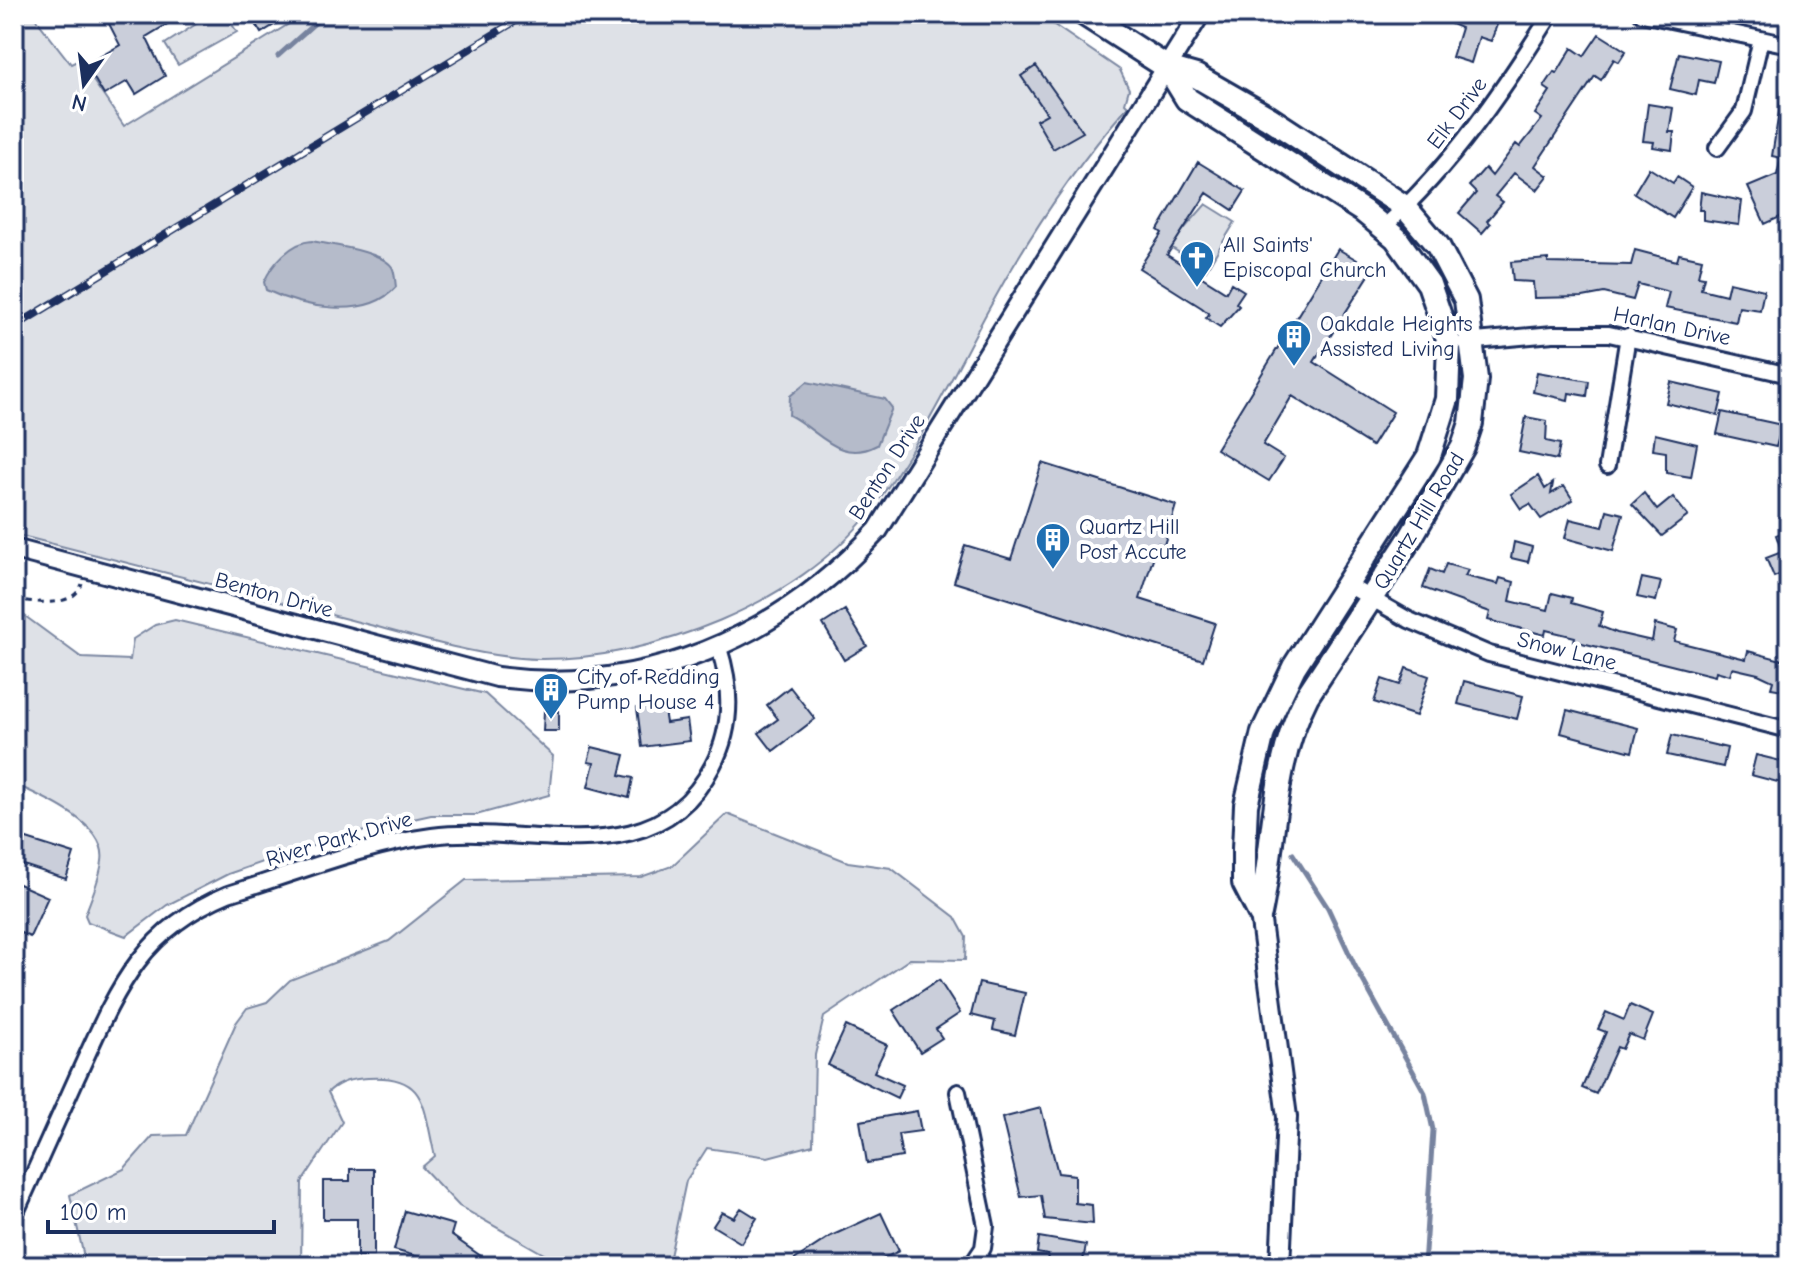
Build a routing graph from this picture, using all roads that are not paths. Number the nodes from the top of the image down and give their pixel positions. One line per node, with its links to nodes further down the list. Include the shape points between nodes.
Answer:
1 (1084, 14): 7 (main road, Quartz Hill Road)
2 (1200, 14): 7 (street, Benton Drive)
3 (1551, 14): 9 (street, Elk Drive, via 1475,131)
4 (1642, 14): 5 (street)
5 (1761, 39): 6 (street); 8 (street, via 1744,111)
6 (1789, 45)
7 (1168, 68): 9 (main road, Quartz Hill Road, via 1224,91); 10 (main road, Quartz Hill Road, via 1187,99); 19 (street, Benton Drive, via 878,530 791,608)
8 (1717, 148)
9 (1405, 207): 10 (street, Elk Drive); 12 (main road, Quartz Hill Road, via 1451,267 1466,300)
10 (1384, 227): 13 (main road, Quartz Hill Road, via 1429,284)
11 (1628, 336): 12 (street, Harlan Drive, via 1562,333); 14 (street, Harlan Drive); 15 (street)
12 (1474, 341): 13 (street, Harlan Drive); 18 (main road, Quartz Hill Road, via 1475,402 1463,447)
13 (1449, 342): 17 (main road, Quartz Hill Road, via 1447,399 1434,445)
14 (1789, 375)
15 (1607, 466)
16 (14, 549): 19 (street, Benton Drive, via 459,668 526,681 593,680 641,672)
17 (1346, 584): 18 (street, Snow Lane); 21 (main road, Quartz Hill Road, via 1288,679 1258,749 1246,805 1243,874)
18 (1372, 599): 20 (street, Snow Lane, via 1489,654); 21 (main road, Quartz Hill Road, via 1294,722 1275,793)
19 (719, 648): 23 (street, River Park Drive, via 729,706 717,757 696,791 655,824 590,839 458,834 404,841 228,894 167,929 125,974)
20 (1789, 730)
21 (1260, 914): 25 (street, Quartz Hill Road, via 1287,1117)
22 (958, 1092): 24 (street, via 986,1226 983,1248)
23 (14, 1217)
24 (971, 1266)
25 (1280, 1266)

